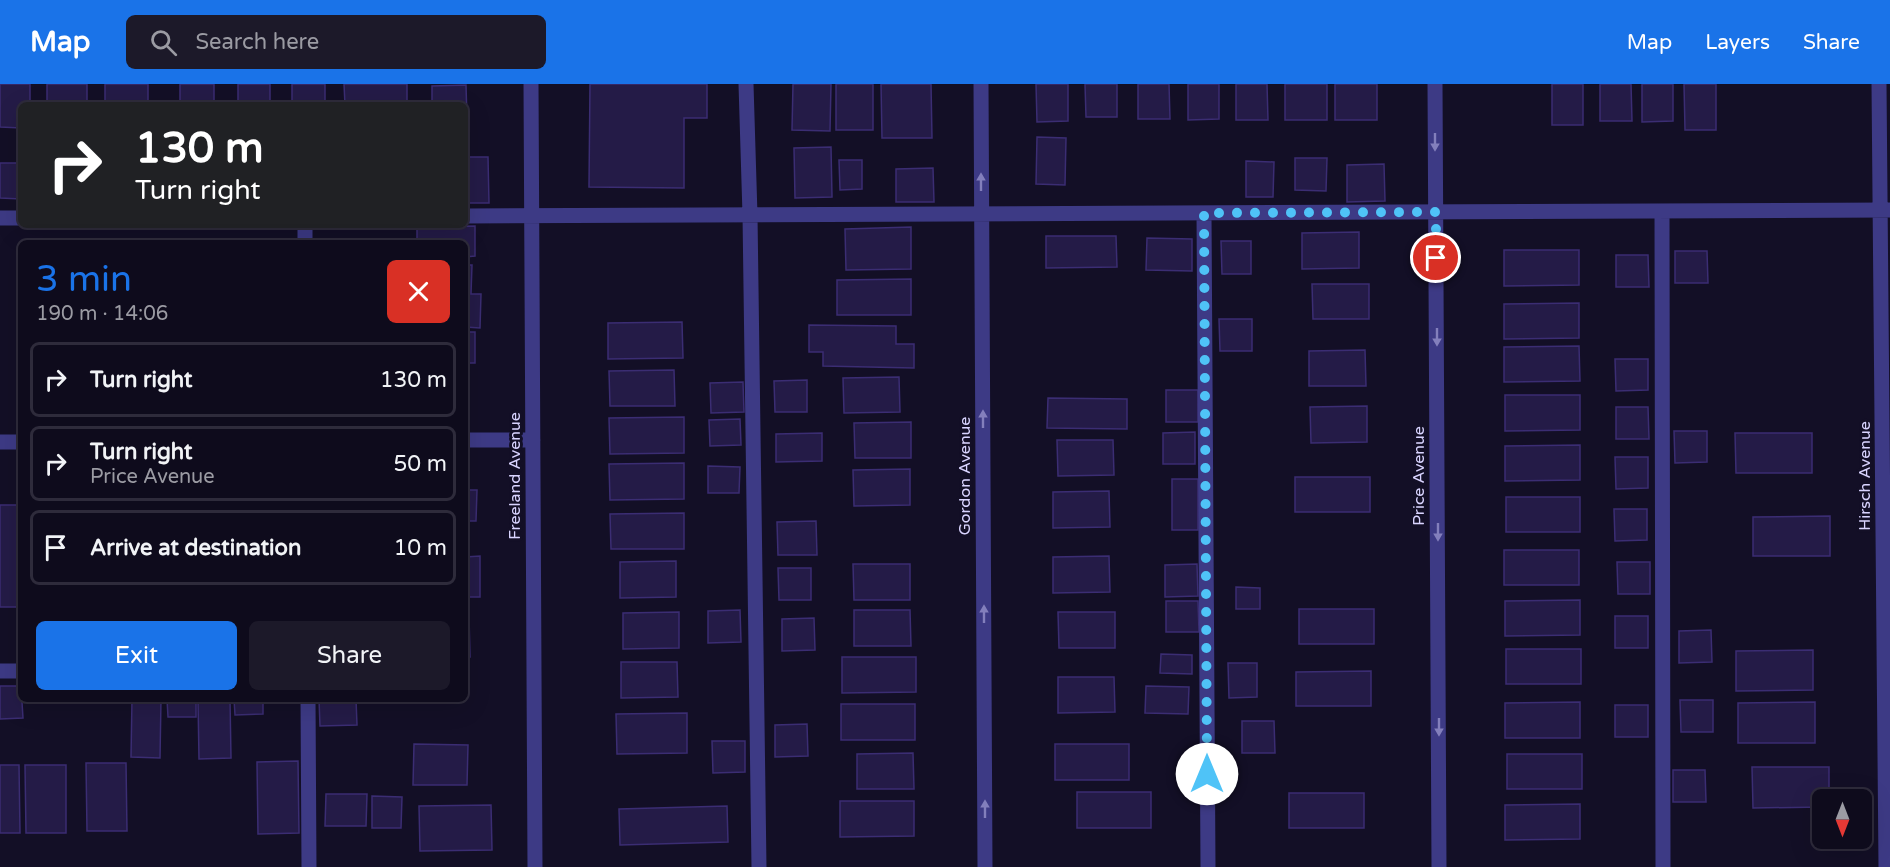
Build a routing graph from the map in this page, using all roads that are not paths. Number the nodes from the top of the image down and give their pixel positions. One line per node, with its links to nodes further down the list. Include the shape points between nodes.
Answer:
1 (531, 84): 13 (street, Freeland Avenue)
2 (746, 84): 11 (street)
3 (981, 84): 10 (street, Gordon Avenue, one-way to 3)
4 (1435, 84): 8 (street, Price Avenue, one-way to 8)
5 (1880, 84): 6 (street, Hirsch Avenue)
6 (1885, 210): 7 (street); 30 (street, Hirsch Avenue)
7 (1662, 211): 8 (street); 29 (street)
8 (1436, 212): 9 (street); 28 (street, Price Avenue, one-way to 28)
9 (1204, 213): 10 (street); 27 (street)
10 (981, 214): 11 (street); 26 (street, Gordon Avenue, one-way to 10)
11 (750, 215): 13 (street); 25 (street)
12 (468, 216): 13 (street)
13 (532, 216): 17 (street, Freeland Avenue)
14 (0, 218): 15 (street)
15 (18, 218)
16 (468, 440): 17 (street)
17 (533, 440): 24 (street, Freeland Avenue)
18 (0, 442): 19 (street)
19 (18, 442)
20 (0, 671): 21 (street)
21 (18, 671)
22 (308, 702): 23 (street)
23 (309, 867)
24 (535, 867)
25 (759, 867)
26 (986, 867)
27 (1208, 867)
28 (1439, 867)
29 (1663, 867)
30 (1886, 867)

